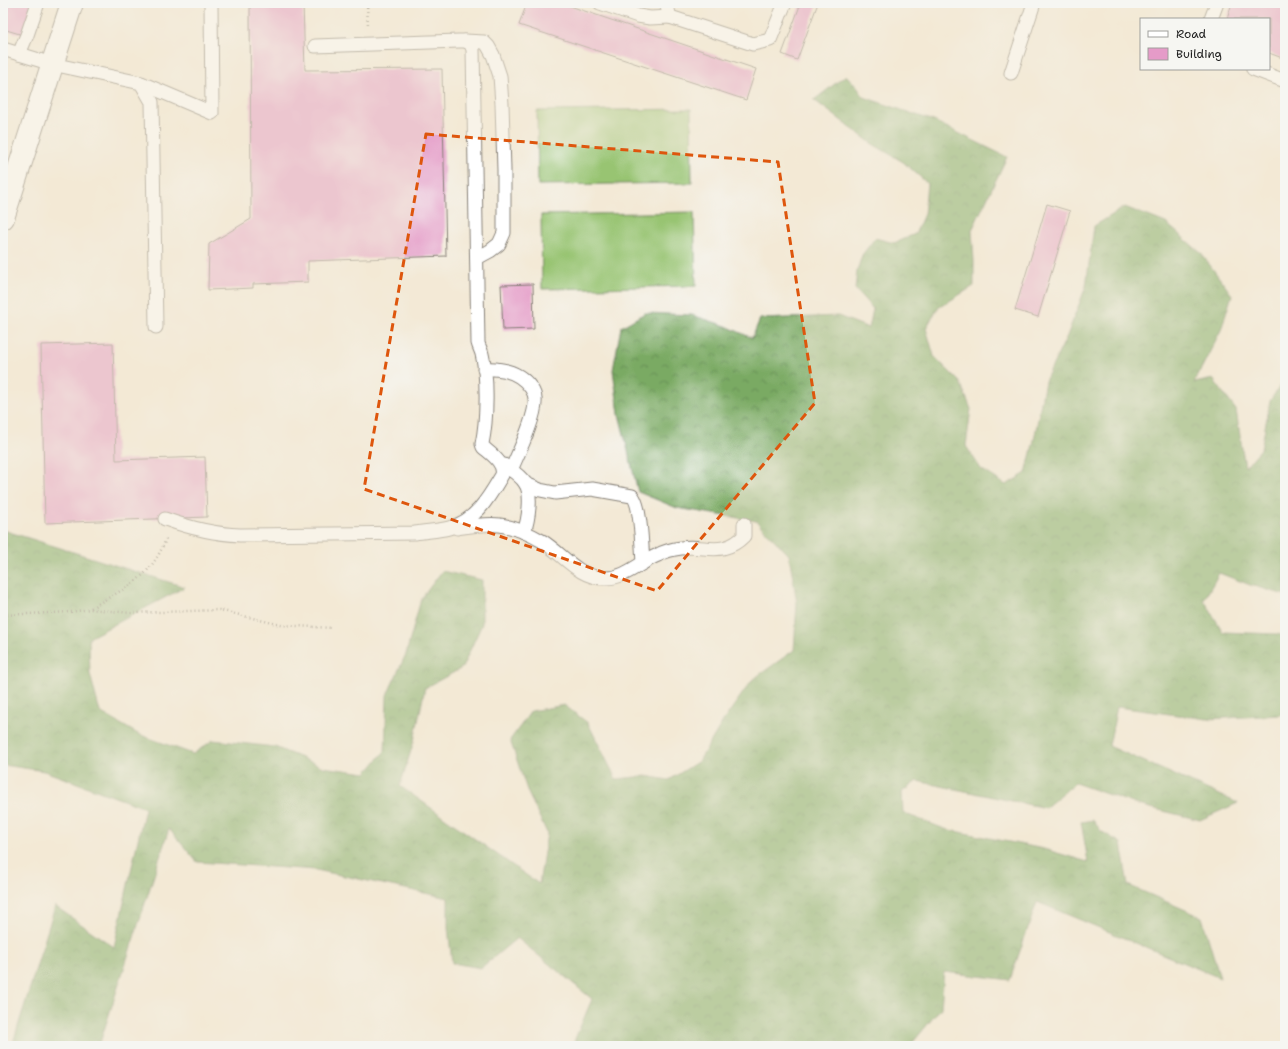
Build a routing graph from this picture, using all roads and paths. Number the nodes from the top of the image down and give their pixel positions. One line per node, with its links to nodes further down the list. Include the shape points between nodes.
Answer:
1 (38, 3): 16 (lane)
2 (72, 3): 17 (street)
3 (211, 3): 21 (lane, via 212,113)
4 (367, 3): 13 (path)
5 (600, 3): 10 (lane, via 638,16)
6 (666, 3): 10 (lane)
7 (785, 3): 10 (lane, via 770,40 753,44)
8 (1034, 3): 19 (lane)
9 (1217, 3): 11 (lane)
10 (670, 17)
11 (1211, 18)
12 (465, 41): 13 (lane); 23 (lane, via 470,43 473,49); 23 (lane, via 484,42 488,46 500,76 502,98 504,233 499,244)
13 (368, 44): 14 (lane)
14 (315, 46)
15 (3, 49): 16 (lane)
16 (19, 54): 17 (lane)
17 (52, 64): 21 (lane); 22 (street)
18 (1256, 70): 20 (lane)
19 (1011, 73)
20 (1285, 81)
21 (141, 83): 24 (lane, via 152,102)
22 (3, 218)
23 (477, 258): 25 (lane, via 478,343)
24 (156, 327)
25 (484, 369): 26 (lane, via 486,390 482,444); 27 (lane, via 504,370 519,376 527,382 535,398 533,414)
26 (498, 460): 27 (lane); 31 (lane, via 502,466 502,475 482,507 462,523)
27 (511, 470): 28 (lane)
28 (526, 484): 32 (lane, via 529,499 528,519); 33 (lane, via 555,493 592,488 635,498)
29 (165, 519): 31 (lane, via 186,527 240,535 415,533); 34 (path, via 168,536 149,569 126,588)
30 (744, 524): 33 (lane, via 744,536 732,545 718,549 680,548)
31 (448, 528): 32 (lane, via 498,525)
32 (524, 532): 33 (lane, via 556,550 569,564 597,578 620,576)
33 (643, 563)
34 (90, 609): 35 (path); 36 (path, via 131,613 220,610 280,625)
35 (3, 615)
36 (332, 628)

